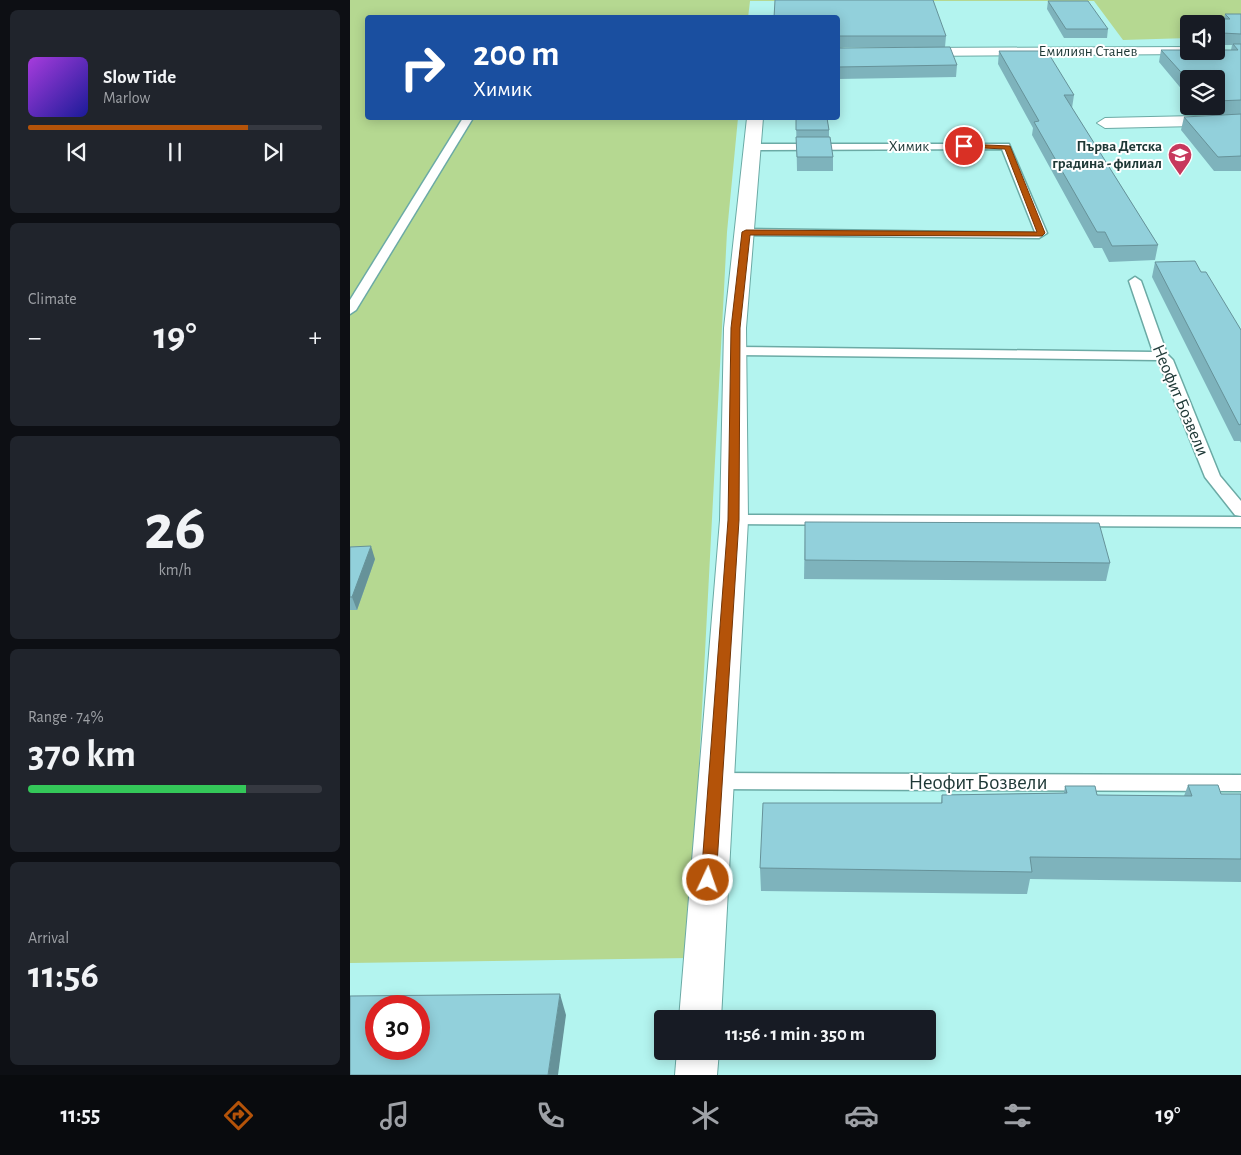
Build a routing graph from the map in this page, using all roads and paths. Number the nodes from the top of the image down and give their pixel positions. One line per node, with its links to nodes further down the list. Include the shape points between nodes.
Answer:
1 (1180, 51): 2 (street, Емилиян Станев)
2 (905, 52)
3 (467, 120): 10 (lane)
4 (756, 120): 7 (street)
5 (1241, 120): 6 (street)
6 (1105, 123)
7 (753, 147): 8 (street); 8 (lane, Химик, via 1006,146 1041,233 1035,236)
8 (746, 232): 11 (street)
9 (1135, 281): 12 (lane, Неофит Бозвели)
10 (350, 310)
11 (734, 351): 12 (lane); 14 (street)
12 (1161, 356): 13 (lane, Неофит Бозвели, via 1166,360 1213,477)
13 (1241, 511)
14 (734, 520): 15 (lane); 16 (street)
15 (1241, 522)
16 (714, 781): 17 (lane, Неофит Бозвели); 18 (street)
17 (1241, 783)
18 (701, 1010)
19 (697, 1060): 20 (street)
20 (696, 1075)

